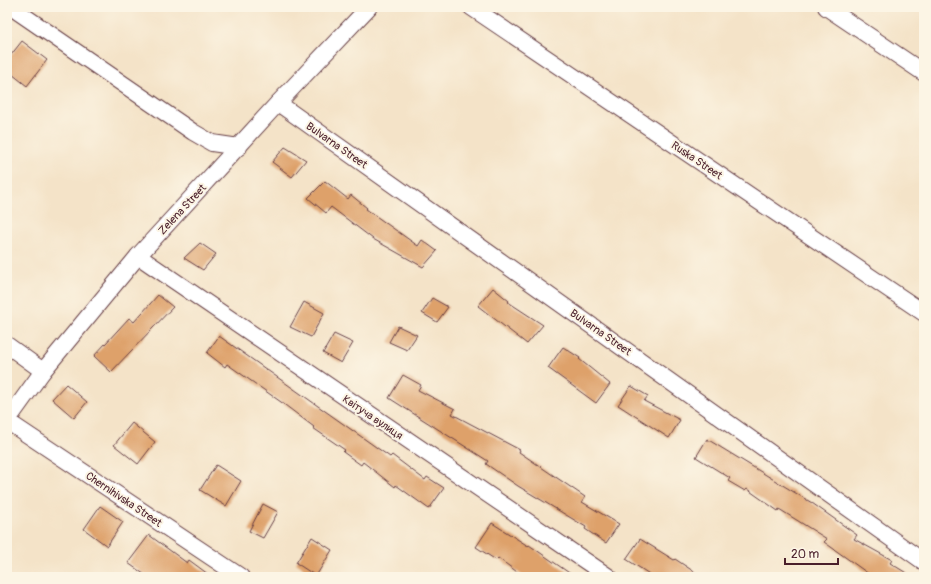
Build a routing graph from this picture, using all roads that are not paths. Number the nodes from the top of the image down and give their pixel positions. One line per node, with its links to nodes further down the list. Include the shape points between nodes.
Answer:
1 (11, 7): 7 (street, via 193,132 212,143)
2 (369, 7): 6 (street, Zelena Street)
3 (471, 7): 9 (street, Ruska Street)
4 (826, 7): 5 (street)
5 (924, 73)
6 (278, 103): 7 (street, Zelena Street); 13 (street, Bulvarna Street)
7 (239, 148): 8 (street, Zelena Street)
8 (138, 256): 11 (street, Zelena Street); 15 (street, Квітуча вулиця)
9 (924, 313)
10 (7, 345): 11 (street)
11 (43, 371): 12 (street, Zelena Street)
12 (7, 421): 14 (street, Chernihivska Street)
13 (924, 562)
14 (241, 577)
15 (608, 577)

